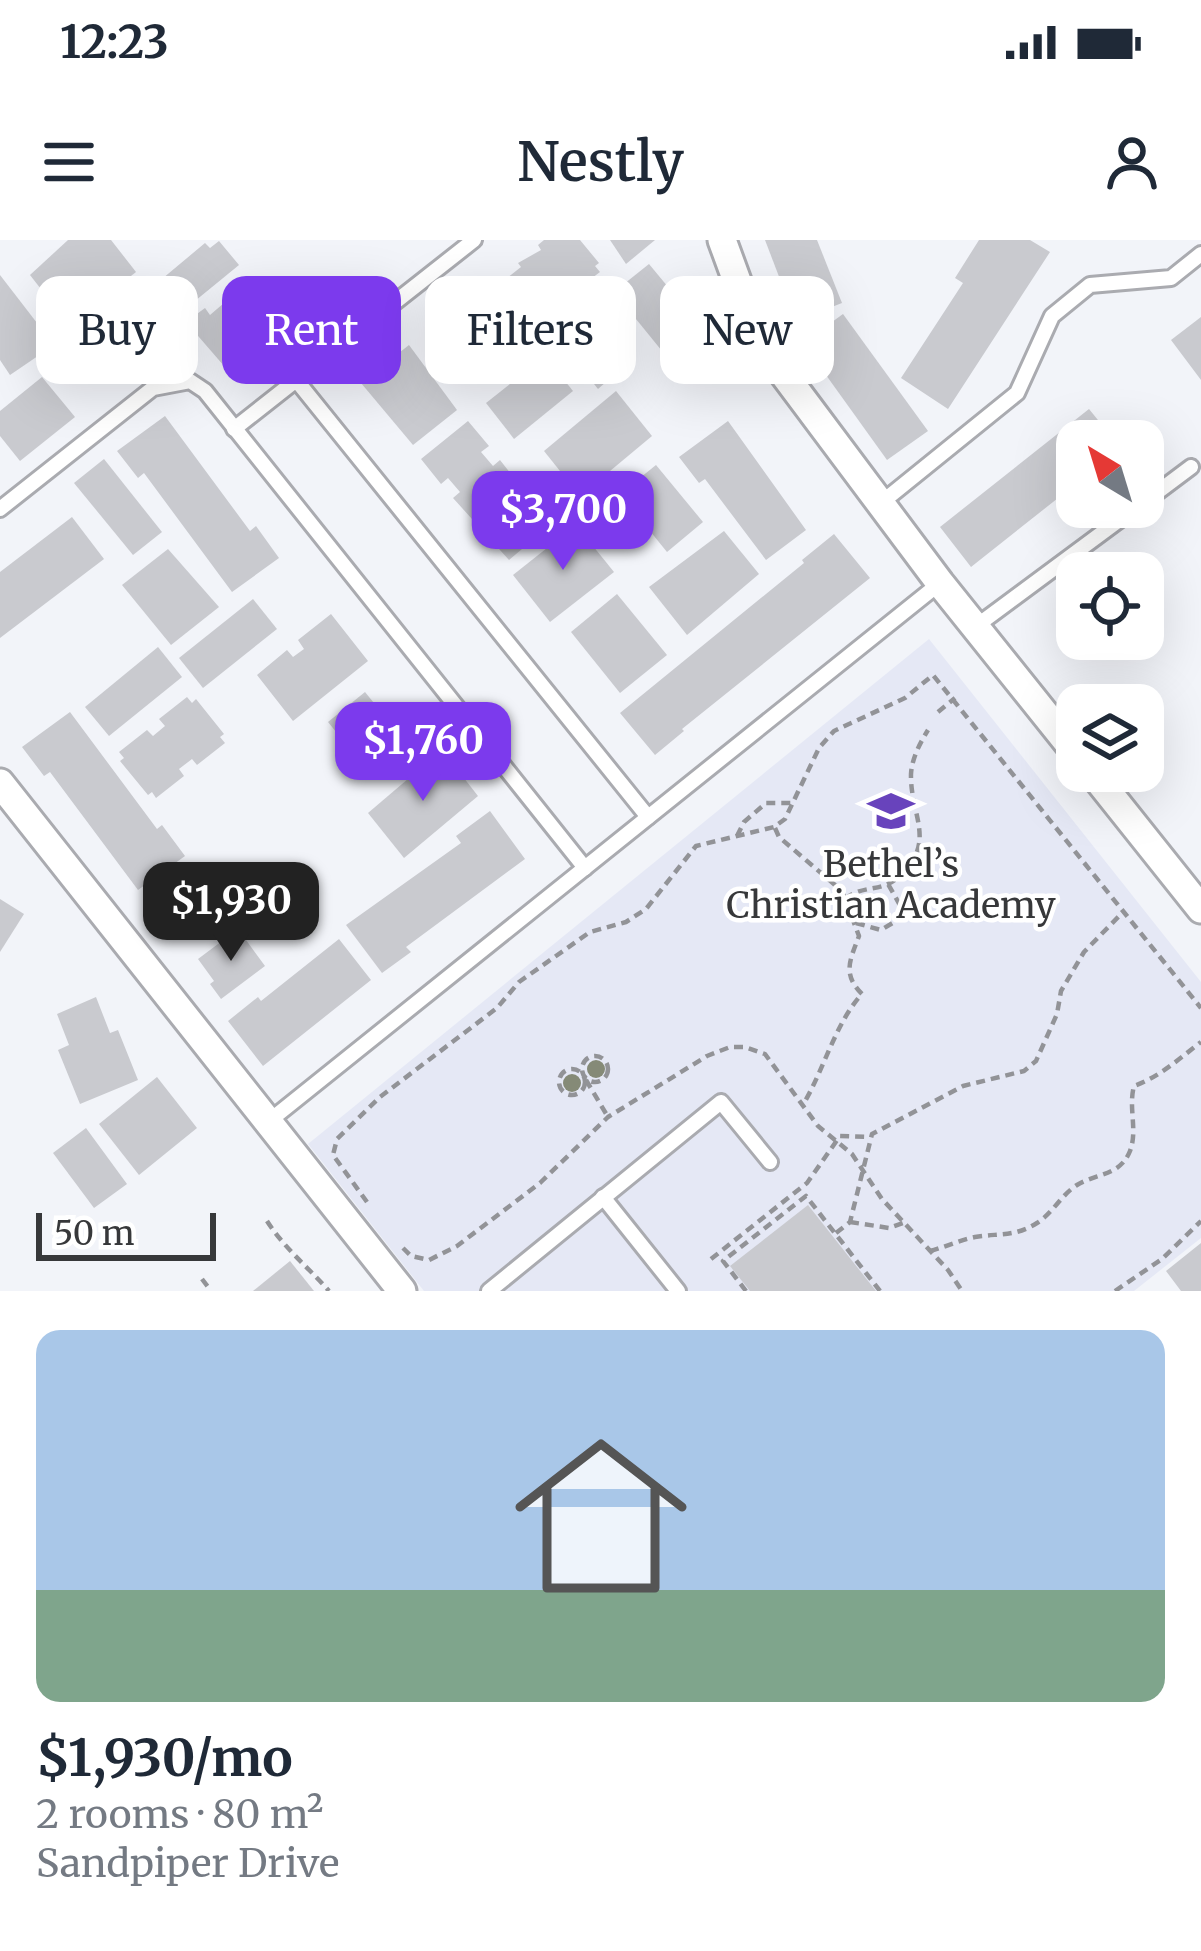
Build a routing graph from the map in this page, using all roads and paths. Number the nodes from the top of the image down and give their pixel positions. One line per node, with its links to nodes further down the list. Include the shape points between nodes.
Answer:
1 (474, 240): 4 (lane)
2 (722, 240): 10 (street, via 759,341)
3 (1201, 254): 10 (lane, via 1172,278 1090,285 1052,316 1017,393)
4 (401, 298)
5 (292, 384): 7 (lane)
6 (300, 384): 22 (lane)
7 (235, 429): 11 (lane, via 190,381 153,388); 25 (lane)
8 (1191, 467): 9 (lane)
9 (1164, 487)
10 (880, 503): 13 (street)
11 (0, 509)
12 (1109, 528): 14 (lane)
13 (940, 583): 14 (street); 22 (lane)
14 (975, 626): 17 (street)
15 (955, 698): 16 (path); 21 (path, via 933,675 905,698 834,731); 29 (path)
16 (938, 712)
17 (1056, 728)
18 (928, 730): 26 (path, via 911,773 922,836 917,854)
19 (0, 783): 36 (street)
20 (1108, 792): 28 (street)
21 (792, 803): 23 (path); 24 (path, via 766,803)
22 (648, 817): 25 (lane)
23 (774, 827): 24 (path); 27 (path)
24 (737, 836): 41 (path, via 696,846 646,909 590,932 519,982 337,1139 333,1155)
25 (585, 868): 36 (lane)
26 (888, 884): 27 (path, via 858,888); 30 (path, via 901,907 896,921 881,930)
27 (845, 899): 30 (path)
28 (1201, 909)
29 (1123, 912): 31 (path); 37 (path, via 1084,952 1024,1071 963,1086)
30 (856, 923): 34 (path, via 848,966 862,994)
31 (1201, 1008)
32 (1201, 1042): 48 (path, via 1134,1086 1132,1148 1107,1175 1071,1188 1025,1231)
33 (586, 1079): 33 (path, via 586,1060 604,1060 603,1078); 33 (path, via 572,1095 559,1081 569,1070); 35 (path)
34 (804, 1103)
35 (608, 1117)
36 (268, 1122): 55 (street)
37 (872, 1137): 44 (path); 49 (path, via 840,1136 807,1183)
38 (770, 1162): 40 (lane, via 721,1102)
39 (540, 1183): 47 (path, via 429,1261)
40 (603, 1197): 56 (lane); 57 (lane)
41 (374, 1212)
42 (267, 1221): 51 (path)
43 (1201, 1221): 60 (path)
44 (850, 1222): 45 (path); 46 (path)
45 (904, 1223)
46 (836, 1234): 58 (path, via 806,1196 723,1261); 59 (path)
47 (396, 1242)
48 (930, 1251)
49 (711, 1259)
50 (202, 1280): 52 (path)
51 (322, 1283): 53 (path); 54 (path)
52 (211, 1291)
53 (315, 1291)
54 (329, 1291)
55 (402, 1291)
56 (489, 1291)
57 (678, 1291)
58 (746, 1291)
59 (880, 1291)
60 (1115, 1291)

